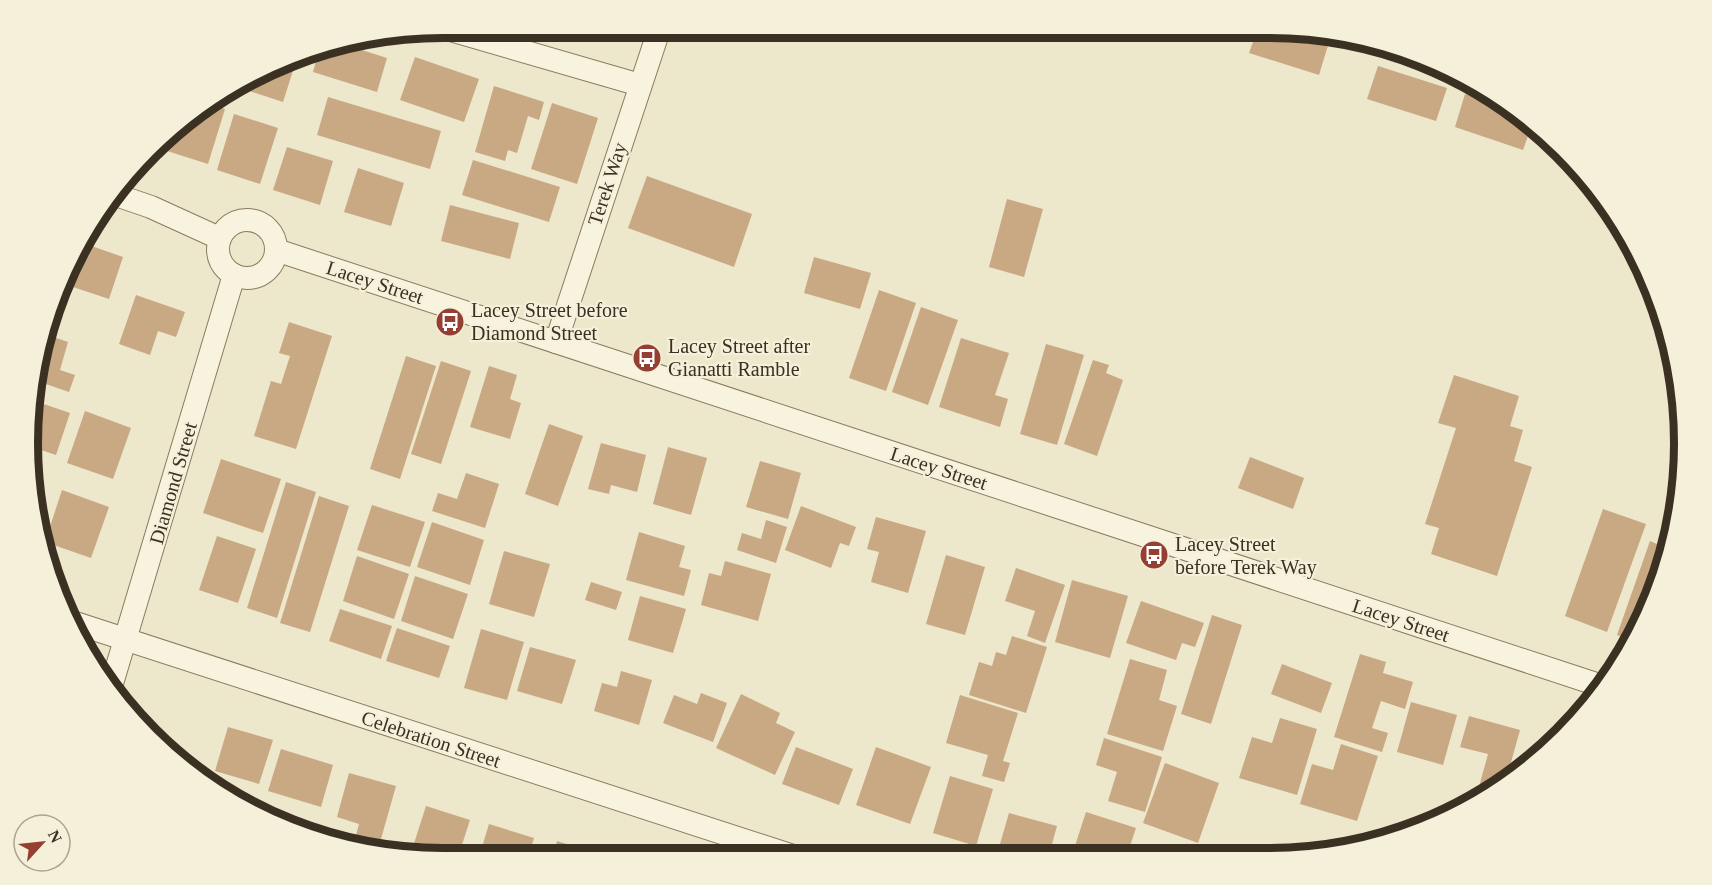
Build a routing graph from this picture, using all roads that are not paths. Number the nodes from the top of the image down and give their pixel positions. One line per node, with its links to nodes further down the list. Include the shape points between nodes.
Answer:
1 (485, 38): 3 (street)
2 (656, 38): 3 (street, Terek Way)
3 (640, 85): 8 (street, Terek Way)
4 (121, 197): 5 (street)
5 (219, 238): 6 (street, via 231,224 246,219 271,232); 7 (street, via 217,251 223,267)
6 (276, 250): 7 (street, via 268,269 255,278); 8 (street, Lacey Street)
7 (234, 275): 10 (street, Diamond Street)
8 (555, 342): 12 (street, Lacey Street)
9 (81, 625): 10 (street, Celebration Street)
10 (127, 640): 11 (street, Diamond Street); 13 (street, Celebration Street)
11 (114, 680)
12 (1595, 684)
13 (768, 848)

